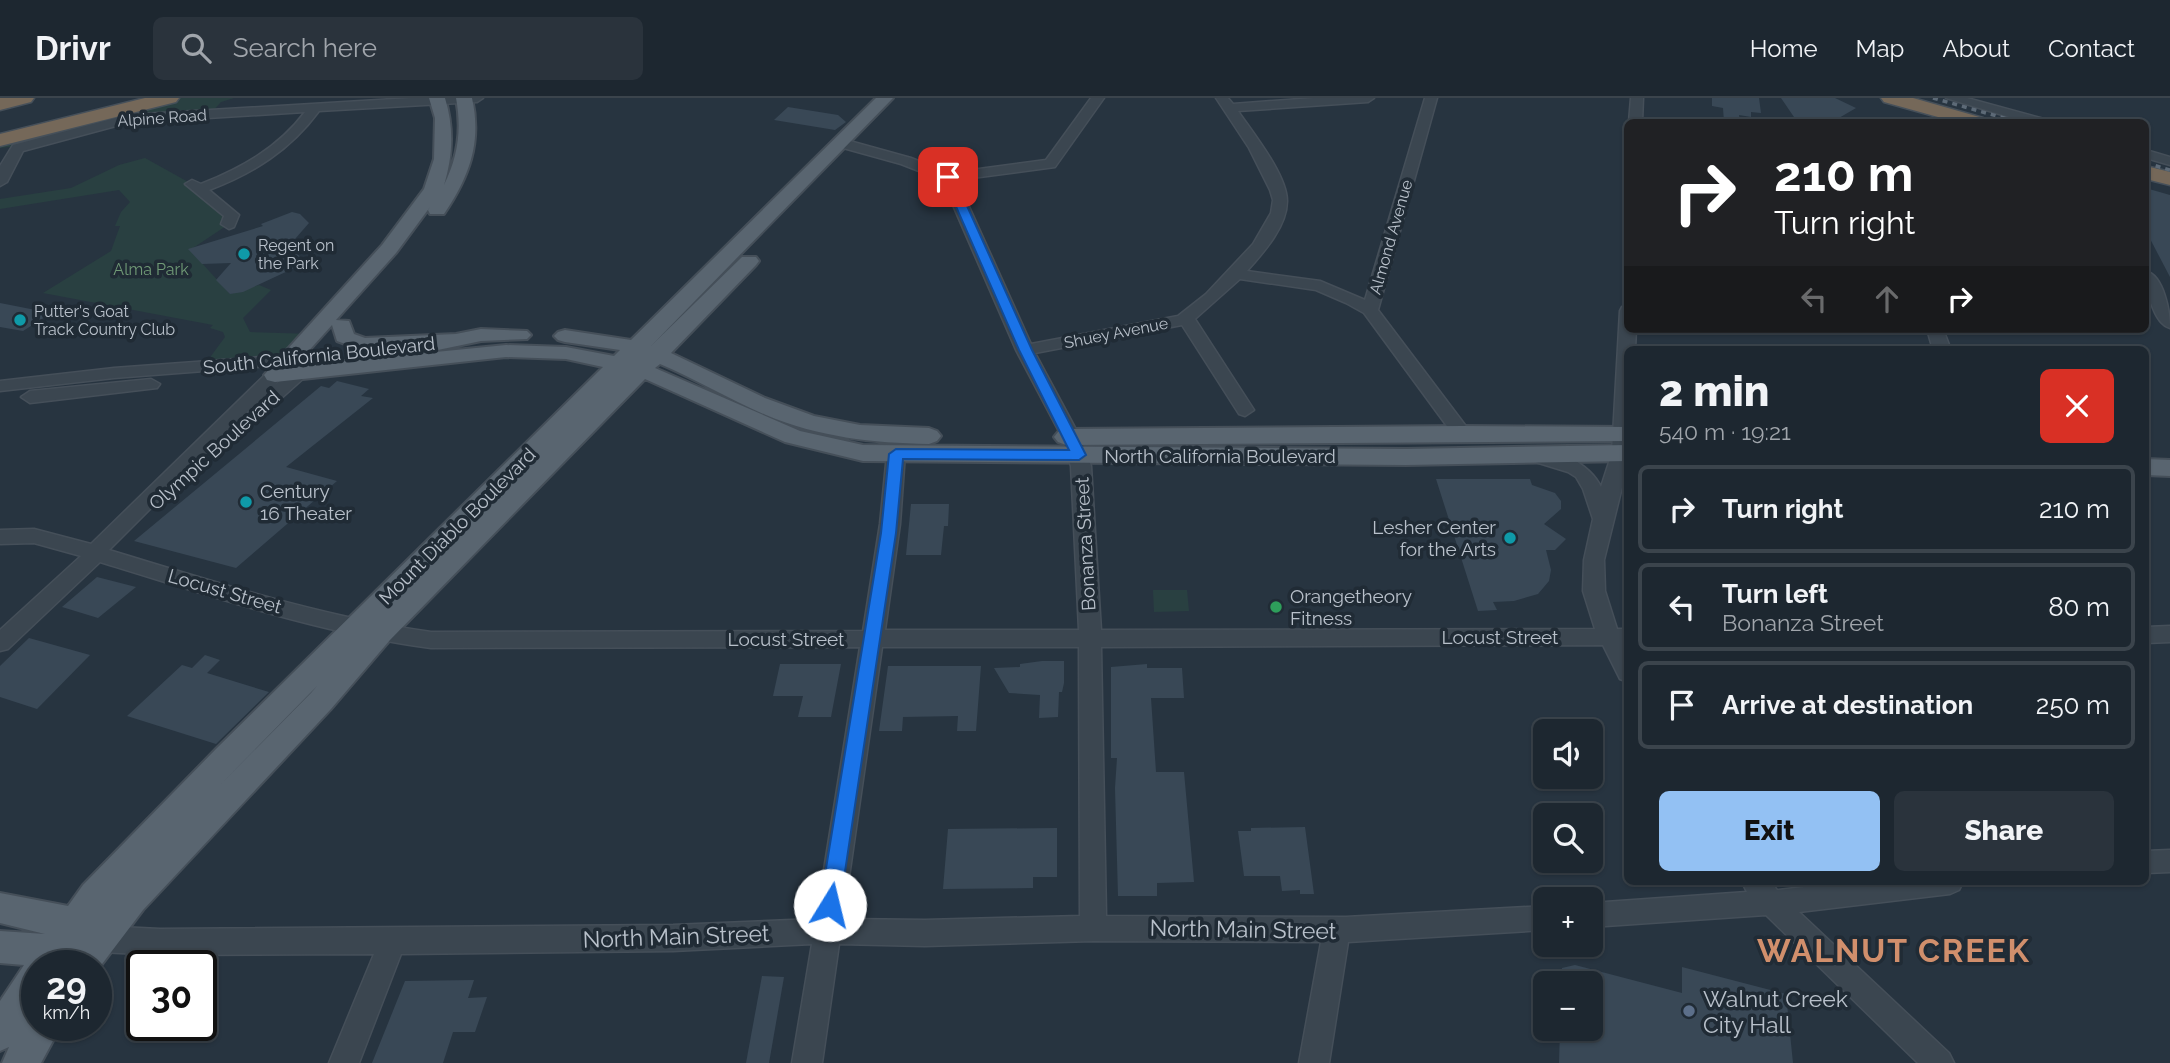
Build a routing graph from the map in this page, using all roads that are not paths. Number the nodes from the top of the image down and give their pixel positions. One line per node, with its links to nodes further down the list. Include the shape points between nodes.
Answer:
1 (129, 98): 23 (highway)
2 (169, 98): 24 (highway)
3 (464, 98): 4 (street, Alpine Road); 13 (street, Alpine Road); 39 (main road, Olympic Boulevard, via 470,134 459,177 419,236)
4 (477, 98)
5 (885, 98): 25 (main road, Mount Diablo Boulevard)
6 (905, 98): 25 (main road, Mount Diablo Boulevard)
7 (1098, 98): 29 (street, via 1050,163)
8 (1368, 98): 14 (street)
9 (1431, 98): 35 (street, Almond Avenue)
10 (1637, 98): 19 (street)
11 (1891, 98): 20 (highway)
12 (1952, 98): 21 (street)
13 (438, 99): 18 (street, Alpine Road); 43 (main road, Olympic Boulevard, via 443,159 432,190)
14 (1330, 99): 15 (street)
15 (1226, 103): 33 (street, Shuey Avenue, via 1269,174 1281,207 1276,224)
16 (0, 104): 17 (highway)
17 (30, 104): 22 (highway)
18 (316, 107): 24 (street, Alpine Road, via 127,119); 32 (street, via 289,142 265,160 195,186 232,215)
19 (1636, 119)
20 (1965, 119)
21 (2028, 119)
22 (0, 120)
23 (0, 130)
24 (9, 144): 31 (street, via 12,154)
25 (849, 145): 29 (street); 42 (main road, Mount Diablo Boulevard)
26 (2149, 155): 27 (street)
27 (2170, 161)
28 (2149, 173): 30 (highway)
29 (948, 177): 41 (street, Bonanza Street)
30 (2170, 179)
31 (0, 182)
32 (229, 224)
33 (1235, 274): 35 (street, via 1312,284); 37 (street, Shuey Avenue)
34 (2149, 282): 38 (street)
35 (1370, 310): 47 (street, Almond Avenue)
36 (2149, 314): 38 (street)
37 (1186, 318): 41 (street, Shuey Avenue); 46 (street)
38 (2168, 320)
39 (342, 324): 40 (main road, via 344,337 366,345); 43 (main road, Olympic Boulevard)
40 (457, 339): 42 (main road, South California Boulevard, via 481,335 571,337); 43 (main road, South California Boulevard)
41 (1025, 350): 50 (street, Bonanza Street)
42 (639, 359): 43 (main road, South California Boulevard, via 506,351); 50 (main road, North California Boulevard, via 792,417 843,429); 54 (main road, North California Boulevard, via 793,437 863,453); 61 (main road, Mount Diablo Boulevard)
43 (294, 366): 44 (street, South California Boulevard, via 114,373); 45 (street, South California Boulevard); 60 (street, Olympic Boulevard, via 116,540)
44 (0, 386)
45 (0, 400)
46 (1245, 410)
47 (1462, 433): 48 (main road, North California Boulevard); 50 (main road, North California Boulevard)
48 (1624, 443)
49 (1624, 443): 55 (main road, North California Boulevard)
50 (1075, 446): 54 (main road, North California Boulevard); 55 (main road, North California Boulevard, via 1272,457); 66 (street, Bonanza Street)
51 (1624, 446): 58 (street)
52 (2149, 451): 53 (main road)
53 (2170, 451)
54 (896, 454): 65 (street)
55 (1530, 455): 58 (street, via 1564,463 1587,476)
56 (2149, 467): 57 (main road)
57 (2170, 468)
58 (1603, 520): 64 (street, via 1594,560 1594,591)
59 (0, 537): 60 (street, Locust Street, via 34,536)
60 (97, 552): 61 (street, Locust Street, via 246,599); 67 (street, Olympic Boulevard)
61 (369, 630): 65 (street, Locust Street, via 449,641); 78 (main road, Mount Diablo Boulevard, via 227,758 95,896)
62 (2149, 635): 63 (street)
63 (2170, 635)
64 (1618, 637): 66 (street, Locust Street); 68 (street)
65 (872, 638): 66 (street, Locust Street); 79 (street)
66 (1090, 639): 76 (street, Bonanza Street)
67 (0, 643)
68 (1624, 659)
69 (2170, 860): 70 (street)
70 (2149, 862)
71 (1884, 886): 72 (street)
72 (1763, 892): 74 (street); 91 (street)
73 (0, 908): 78 (main road)
74 (1603, 913)
75 (1533, 919): 77 (street, North Main Street)
76 (1093, 928): 77 (street, North Main Street); 79 (street, North Main Street)
77 (1337, 929): 90 (street)
78 (88, 930): 80 (street, North Main Street, via 160,943); 82 (main road, Mount Diablo Boulevard)
79 (826, 931): 80 (street, North Main Street); 89 (street)
80 (393, 941): 88 (street)
81 (0, 947): 83 (main road)
82 (68, 950)
83 (21, 954)
84 (21, 1006): 85 (main road, Mount Diablo Boulevard)
85 (0, 1033)
86 (34, 1041): 87 (main road)
87 (20, 1063)
88 (344, 1063)
89 (807, 1063)
90 (1314, 1063)
91 (1939, 1063)

